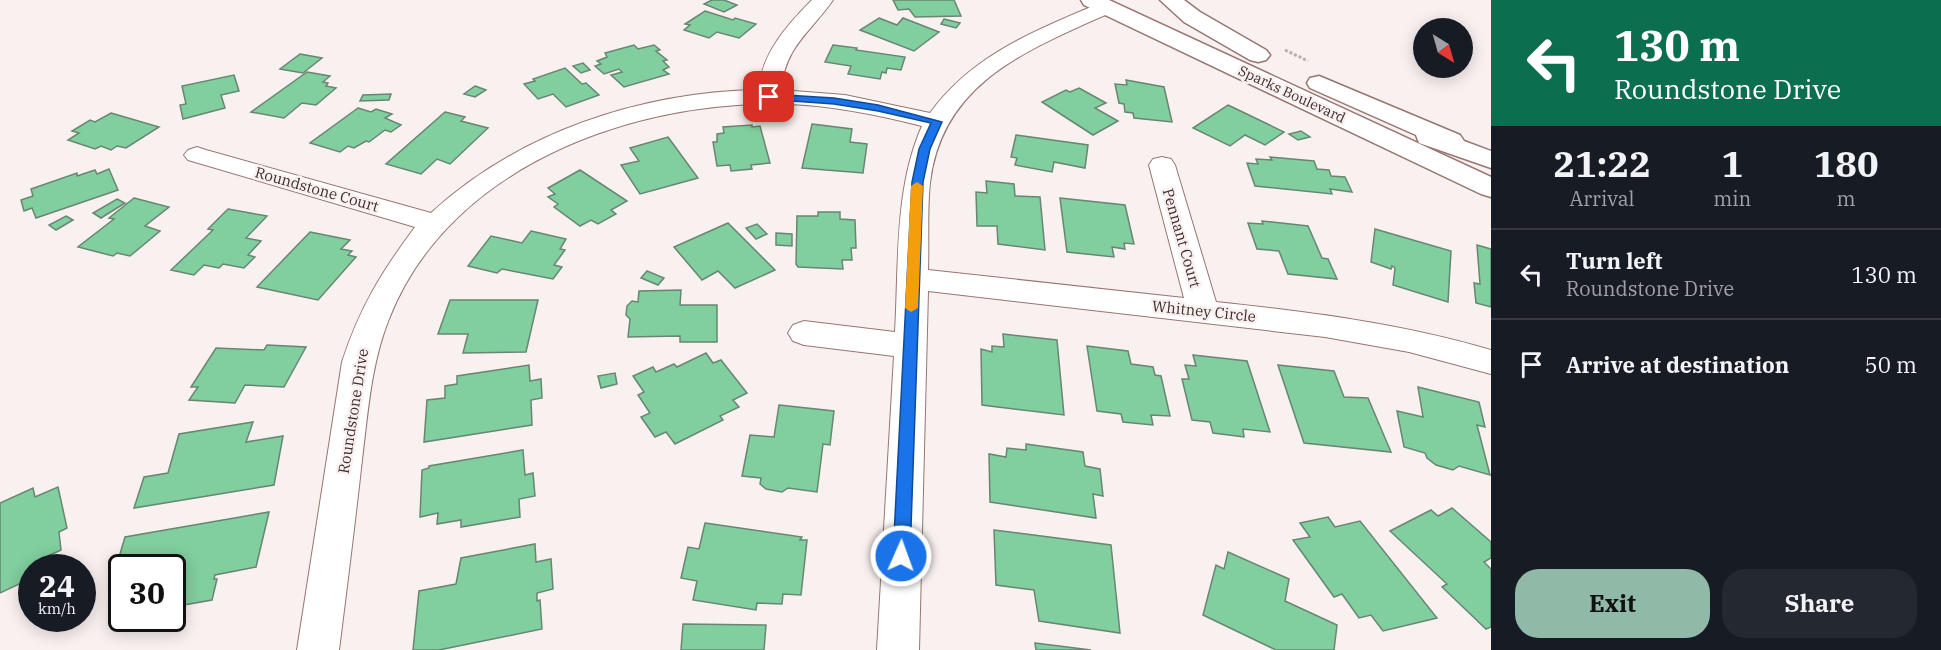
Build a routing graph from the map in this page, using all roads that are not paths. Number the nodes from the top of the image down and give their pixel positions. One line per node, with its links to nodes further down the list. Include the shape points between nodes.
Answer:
1 (823, 0): 6 (street, via 789,36 777,56)
2 (1139, 0): 5 (main road, Sparks Boulevard)
3 (1171, 0): 5 (main road, via 1192,17)
4 (1102, 2): 7 (street, via 994,61 970,80); 9 (main road, via 1137,11 1336,101); 11 (main road, Sparks Boulevard)
5 (1258, 55): 9 (main road, Sparks Boulevard)
6 (769, 97): 7 (street, Roundstone Drive, via 834,101); 12 (street, Roundstone Drive, via 646,111 567,137 493,177)
7 (937, 122): 13 (street, via 917,182)
8 (197, 155): 12 (street, Roundstone Court)
9 (1491, 159)
10 (1162, 165): 14 (street, Pennant Court)
11 (1491, 188)
12 (436, 224): 18 (street, Roundstone Drive, via 393,277 372,318 358,362)
13 (913, 279): 14 (street, Whitney Circle); 16 (street)
14 (1203, 311): 17 (street, Whitney Circle, via 1377,333)
15 (804, 333): 16 (street)
16 (909, 346): 19 (street)
17 (1491, 362)
18 (318, 650)
19 (897, 650)

